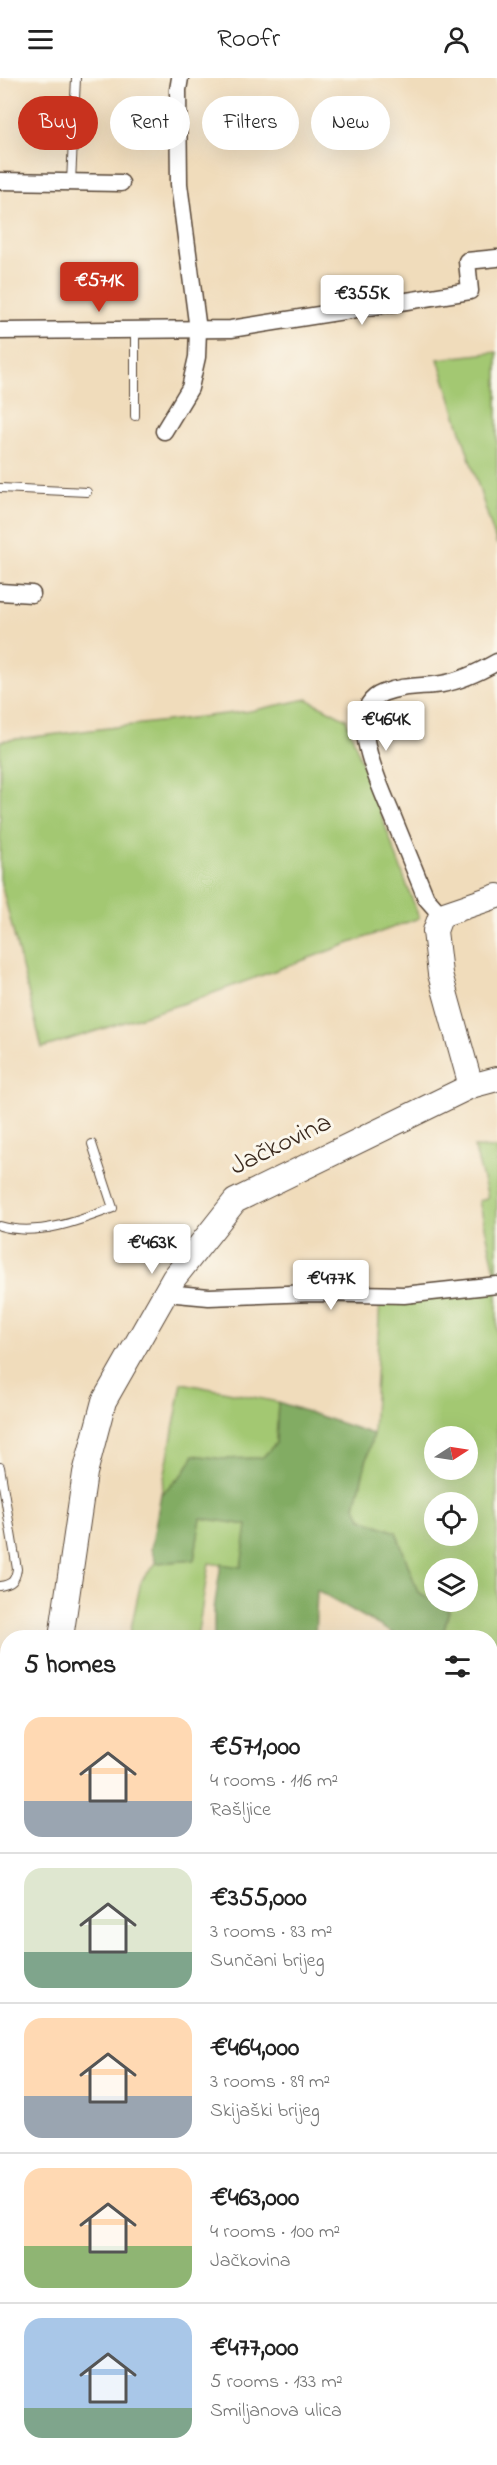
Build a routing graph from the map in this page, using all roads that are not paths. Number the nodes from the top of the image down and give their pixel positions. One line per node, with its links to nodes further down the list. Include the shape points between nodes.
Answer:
1 (76, 78): 4 (lane)
2 (180, 78): 7 (street, via 179,184)
3 (0, 181): 4 (street)
4 (71, 182): 5 (street)
5 (121, 183)
6 (497, 258): 7 (street, via 467,261 470,291 243,327)
7 (198, 330): 9 (street); 11 (street, via 190,388)
8 (0, 331): 9 (street)
9 (135, 331): 10 (lane)
10 (135, 416)
11 (165, 431)
12 (0, 488): 13 (lane)
13 (87, 492)
14 (0, 592): 15 (street)
15 (32, 594)
16 (497, 662): 18 (street, via 444,684 380,693 365,715 370,762 426,898)
17 (497, 896): 18 (street)
18 (441, 915): 20 (street, via 435,931 440,974)
19 (497, 1079): 20 (street, Jačkovina)
20 (471, 1086): 24 (street, Jačkovina, via 235,1201)
21 (92, 1144): 22 (lane, via 113,1208 65,1224 33,1229)
22 (0, 1226)
23 (497, 1285): 24 (street, via 404,1295)
24 (165, 1293): 27 (street, Jačkovina, via 104,1401 85,1473)
25 (0, 1467): 26 (lane, via 17,1569 11,1584)
26 (0, 1586)
27 (62, 1630)

